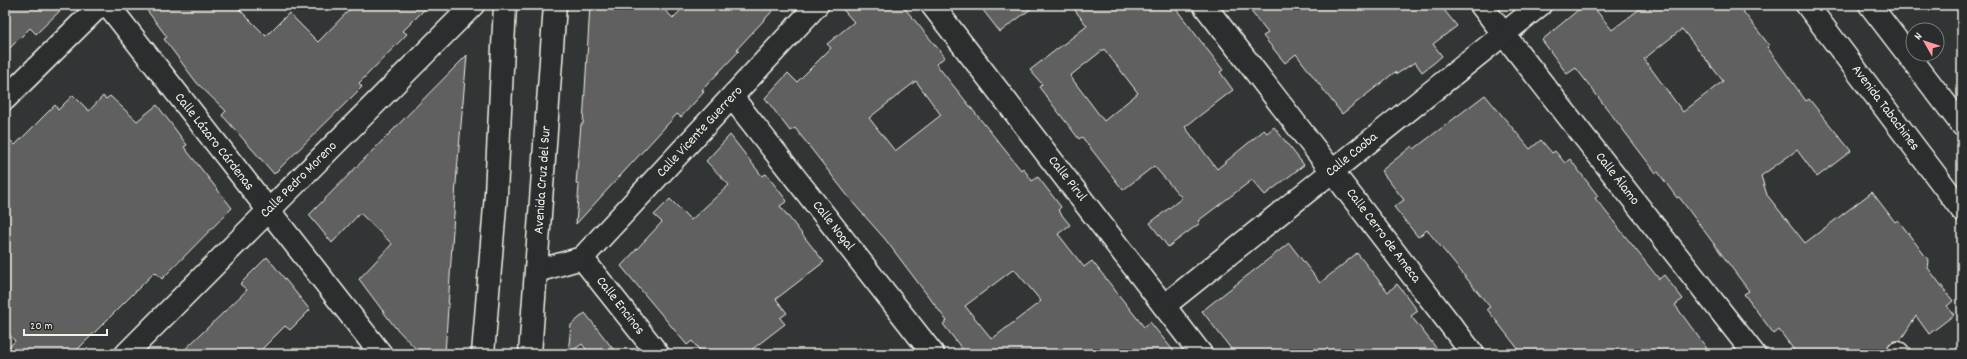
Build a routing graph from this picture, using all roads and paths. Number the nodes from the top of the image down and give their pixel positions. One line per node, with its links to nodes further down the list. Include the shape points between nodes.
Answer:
1 (100, 5): 15 (street)
2 (108, 5): 19 (street, Calle Lázaro Cárdenas)
3 (473, 5): 19 (street, Calle Pedro Moreno)
4 (505, 5): 25 (street, via 496,194)
5 (555, 5): 21 (street, Avenida Cruz del Sur)
6 (817, 5): 14 (street, Calle Vicente Guerrero)
7 (932, 5): 22 (street, Calle Pirul)
8 (1204, 5): 17 (street, Calle Cerro de Ameca)
9 (1481, 5): 13 (street, Calle Álamo)
10 (1540, 5): 13 (street, Calle Caoba)
11 (1807, 5): 18 (street, Avenida Tabachines)
12 (1870, 5): 16 (street)
13 (1504, 34): 17 (street, Calle Caoba); 31 (street, Calle Álamo)
14 (732, 97): 20 (street, Calle Vicente Guerrero); 28 (street, Calle Nogal)
15 (5, 99)
16 (1962, 125)
17 (1333, 171): 22 (street, Calle Caoba); 30 (street, Calle Cerro de Ameca)
18 (1962, 210)
19 (268, 212): 23 (street, Calle Pedro Moreno); 24 (street, Calle Lázaro Cárdenas)
20 (582, 258): 21 (street); 27 (street, Calle Encinos)
21 (537, 271): 26 (street, Avenida Cruz del Sur)
22 (1164, 306): 29 (street, Calle Pirul)
23 (126, 354)
24 (380, 354)
25 (483, 354)
26 (530, 354)
27 (658, 354)
28 (933, 354)
29 (1201, 354)
30 (1473, 354)
31 (1754, 354)

